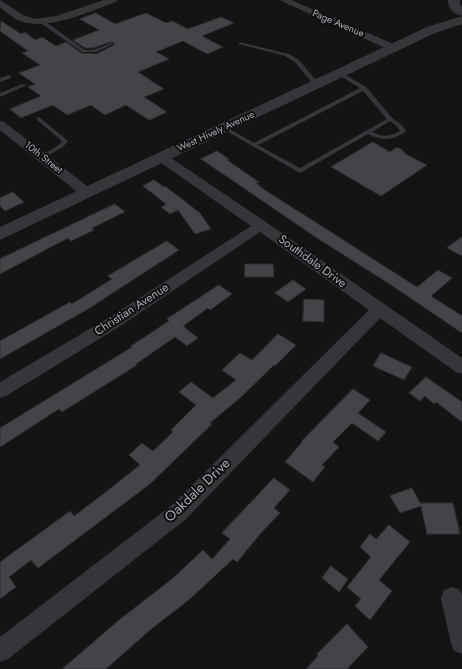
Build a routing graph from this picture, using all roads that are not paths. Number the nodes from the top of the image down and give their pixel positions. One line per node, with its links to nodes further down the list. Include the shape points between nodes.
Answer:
1 (113, 0): 6 (street, via 54,20)
2 (283, 0): 10 (street, Page Avenue)
3 (0, 4): 6 (street, via 26,20)
4 (455, 4): 7 (street, via 448,15 433,25)
5 (462, 20): 7 (street)
6 (41, 21): 9 (lane, via 84,51 94,51)
7 (431, 30): 10 (street, West Hively Avenue)
8 (242, 43): 14 (lane, via 287,55 297,61)
9 (111, 44)
10 (394, 48): 11 (street, West Hively Avenue)
11 (339, 73): 14 (street, West Hively Avenue); 16 (lane)
12 (9, 77): 13 (lane)
13 (0, 80)
14 (316, 84): 21 (street, West Hively Avenue)
15 (24, 85): 17 (lane)
16 (364, 88): 18 (lane); 23 (lane)
17 (0, 95)
18 (390, 119): 22 (lane); 22 (lane, via 403,131 394,138 384,139)
19 (39, 120): 24 (lane, via 65,141)
20 (0, 124): 24 (street, 10th Street)
21 (224, 128): 23 (lane); 25 (street, West Hively Avenue)
22 (367, 132): 23 (lane, via 300,171)
23 (254, 145)
24 (42, 157): 26 (street, 10th Street)
25 (161, 157): 26 (street, West Hively Avenue); 27 (street, Southdale Drive)
26 (86, 192): 28 (street, West Hively Avenue)
27 (261, 225): 29 (street, Southdale Drive); 31 (street, Christian Avenue, via 116,321)
28 (0, 234)
29 (379, 310): 30 (street, Southdale Drive); 34 (street, Oakdale Drive, via 179,512)
30 (462, 367)
31 (0, 391)
32 (452, 598): 33 (street)
33 (462, 643)
34 (0, 651)

